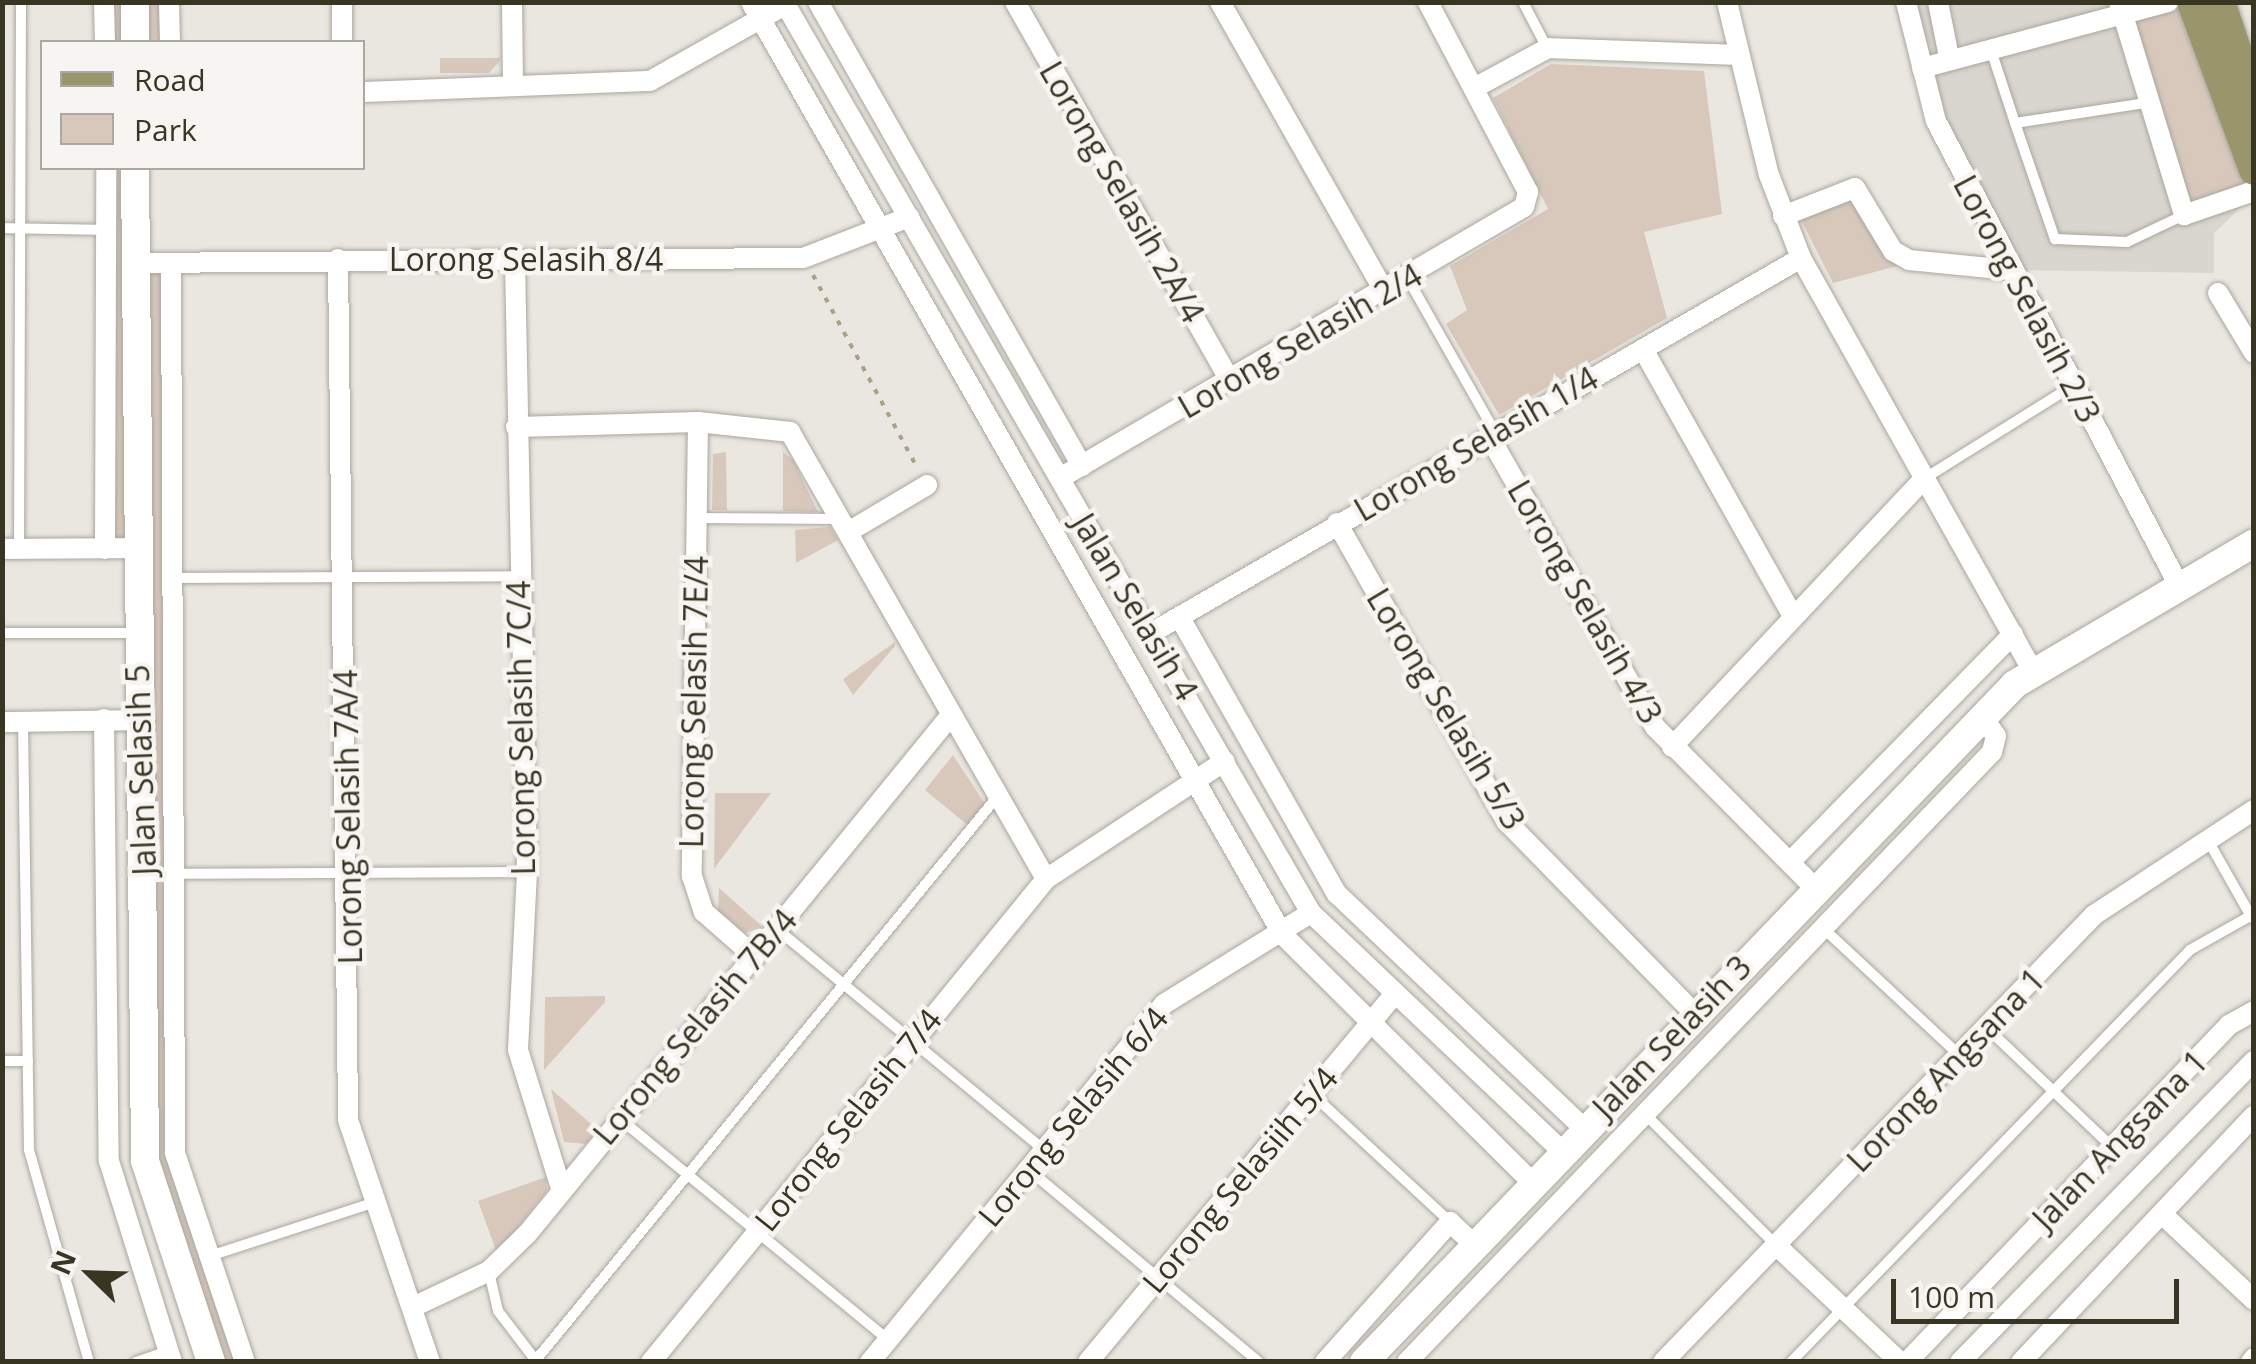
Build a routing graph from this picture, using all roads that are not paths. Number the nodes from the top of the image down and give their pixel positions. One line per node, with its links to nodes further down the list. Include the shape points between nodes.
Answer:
1 (21, 2): 45 (lane)
2 (104, 2): 22 (street)
3 (135, 2): 23 (street)
4 (169, 2): 24 (street)
5 (342, 2): 25 (street)
6 (512, 2): 31 (street)
7 (752, 2): 21 (street)
8 (818, 2): 64 (street)
9 (1220, 2): 55 (street)
10 (1428, 2): 32 (street)
11 (1523, 2): 27 (lane)
12 (1726, 2): 28 (street)
13 (1906, 2): 30 (street, Lorong Selasih 2/3)
14 (1938, 2): 29 (street)
15 (2168, 2): 20 (street)
16 (2192, 2): 39 (main road)
17 (2220, 2): 35 (main road)
18 (785, 4): 21 (street); 43 (street, Jalan Selasih 4)
19 (1024, 6): 59 (street, Lorong Selasih 2A/4)
20 (2120, 9): 26 (street); 34 (street)
21 (762, 22): 31 (street, via 650,81); 47 (street)
22 (105, 40)
23 (135, 40)
24 (170, 40)
25 (342, 40)
26 (1990, 47): 29 (street); 36 (lane)
27 (1548, 48): 28 (street); 32 (street)
28 (1738, 56): 42 (street)
29 (1949, 57): 30 (street)
30 (1922, 68): 53 (street, Lorong Selasih 2/3, via 1936,121)
31 (513, 84): 33 (street)
32 (1476, 88): 54 (street, Lorong Selasih 2/4, via 1528,192 1514,218)
33 (365, 92)
34 (2146, 102): 36 (lane); 41 (street)
35 (2254, 103)
36 (2015, 123): 41 (lane, via 2055,239 2127,242)
37 (106, 170): 46 (street, Jalan Selasih 5)
38 (135, 170): 46 (street, Jalan Selasih 5)
39 (2254, 170)
40 (2254, 191): 41 (street)
41 (2184, 215)
42 (1783, 216): 48 (street); 53 (street, via 1856,188 1893,252 1909,260)
43 (909, 217): 47 (street, Lorong Selasih 8/4); 65 (street, Jalan Selasih 4)
44 (2, 228): 45 (lane)
45 (22, 228): 46 (lane); 75 (lane)
46 (120, 229): 51 (street, Jalan Selasih 5); 76 (street, Jalan Selasih 5)
47 (877, 233): 50 (street, Lorong Selasih 8/4, via 803,258); 69 (street)
48 (1801, 258): 57 (street, Lorong Selasih 1/4); 66 (street)
49 (338, 259): 50 (street, Lorong Selasih 8/4); 52 (street, Lorong Selasih 8/4); 78 (street, Lorong Selasih 7A/4)
50 (515, 261): 62 (street, Lorong Selasih 7C/4)
51 (135, 262): 52 (street, Lorong Selasih 8/4); 74 (street, Jalan Selasih 5)
52 (171, 262): 79 (street)
53 (2010, 270): 60 (street, Lorong Selasih 2/3)
54 (1408, 279): 55 (street, Lorong Selasih 2/4); 63 (lane)
55 (1385, 292): 59 (street, Lorong Selasih 2/4)
56 (2218, 293): 58 (street)
57 (1643, 348): 63 (street, Lorong Selasih 1/4); 81 (street)
58 (2254, 354)
59 (1230, 381): 64 (street, Lorong Selasih 2/4)
60 (2072, 386): 66 (lane); 80 (street, Lorong Selasih 2/3)
61 (698, 422): 62 (street); 70 (street, Lorong Selasih 7E/4); 72 (street, via 790,432)
62 (516, 426): 77 (street, Lorong Selasih 7C/4)
63 (1492, 434): 71 (street, Lorong Selasih 1/4); 93 (street, Lorong Selasih 4/3)
64 (1082, 466): 65 (street, Lorong Selasih 2/4)
65 (1060, 478): 68 (street, Jalan Selasih 4)
66 (1924, 479): 81 (street); 86 (street)
67 (927, 485): 72 (street)
68 (1072, 500): 69 (street); 83 (street, Jalan Selasih 4)
69 (1042, 517): 95 (street)
70 (696, 518): 72 (lane); 111 (street, Lorong Selasih 7E/4, via 692,876 704,912)
71 (1337, 523): 82 (street, Lorong Selasih 1/4); 115 (street, Lorong Selasih 5/3, via 1507,822)
72 (844, 525): 88 (street)
73 (2254, 543): 80 (street, Jalan Selasih 3)
74 (137, 548): 76 (street); 85 (street, Jalan Selasih 5)
75 (11, 549): 76 (street)
76 (106, 549)
77 (517, 576): 78 (lane); 100 (street, Lorong Selasih 7C/4)
78 (344, 577): 79 (lane); 102 (street, Lorong Selasih 7A/4)
79 (174, 578): 103 (street)
80 (2178, 584): 87 (street, Jalan Selasih 3)
81 (1792, 614): 93 (street)
82 (1180, 618): 83 (street, Lorong Selasih 1/4); 128 (street, via 1324,876)
83 (1153, 632): 94 (street, Jalan Selasih 4)
84 (2, 633): 85 (lane)
85 (138, 633): 91 (street, Jalan Selasih 5)
86 (2012, 634): 87 (street); 99 (street)
87 (2032, 670): 89 (street, Jalan Selasih 3)
88 (952, 715): 96 (street); 109 (street, Lorong Selasih 7B/4)
89 (1981, 715): 105 (street, Jalan Selasih 3); 108 (street, Jalan Selasih 3, via 1996,736 1992,752)
90 (104, 719): 91 (street); 92 (street); 150 (street, Jalan Selasih 5, via 109,1161)
91 (137, 720): 101 (street, Jalan Selasih 5)
92 (13, 722): 121 (lane)
93 (1672, 747): 99 (street, Lorong Selasih 4/3)
94 (1226, 761): 95 (street, Lorong Selasih 7/4); 106 (street, Jalan Selasih 4)
95 (1193, 785): 104 (street, Lorong Selasih 7/4); 110 (street)
96 (998, 797): 104 (street); 112 (lane)
97 (2254, 810): 98 (street, Lorong Angsana 1)
98 (2205, 836): 107 (lane); 117 (street, Lorong Angsana 1, via 2094,915)
99 (1790, 862): 105 (street, Lorong Selasih 4/3)
100 (526, 872): 102 (lane); 135 (street, Lorong Selasih 7C/4, via 518,1050)
101 (145, 874): 103 (lane); 155 (street, Jalan Selasih 5, via 145,1161)
102 (352, 874): 103 (lane); 136 (street, Lorong Selasih 7A/4, via 348,1120)
103 (178, 875): 142 (street, via 175,1152)
104 (1046, 879): 118 (street, Lorong Selasih 7/4)
105 (1816, 889): 115 (street, Jalan Selasih 3)
106 (1311, 913): 110 (street, Lorong Selasih 6/4); 113 (street, Jalan Selasih 4)
107 (2252, 917): 123 (lane, via 2190,950)
108 (1823, 928): 119 (lane); 125 (street, Jalan Selasih 3)
109 (777, 929): 111 (street, Lorong Selasih 7B/4); 112 (lane)
110 (1283, 935): 116 (street); 130 (street, Lorong Selasih 6/4, via 1164,1004)
111 (755, 957): 127 (street, Lorong Selasih 7B/4)
112 (843, 986): 118 (lane); 133 (lane)
113 (1391, 998): 116 (street, Lorong Selasiih 5/4); 131 (street, Jalan Selasih 4)
114 (2254, 1012): 129 (street, Jalan Angsana 1, via 2229,1025)
115 (1694, 1013): 128 (street, Jalan Selasih 3)
116 (1370, 1026): 124 (street, Lorong Selasiih 5/4); 134 (street)
117 (1986, 1027): 119 (street, Lorong Angsana 1); 123 (lane)
118 (912, 1042): 130 (lane); 139 (street, Lorong Selasih 7/4)
119 (1959, 1055): 141 (street, Lorong Angsana 1)
120 (2, 1061): 121 (lane)
121 (28, 1061): 153 (lane, via 36,1187)
122 (2254, 1061): 167 (street)
123 (2052, 1087): 129 (lane); 147 (lane)
124 (1312, 1094): 138 (lane); 144 (street, Lorong Selasiih 5/4)
125 (1645, 1114): 141 (lane); 151 (street, Jalan Selasih 3)
126 (2254, 1116): 137 (street)
127 (618, 1117): 133 (lane); 135 (street, Lorong Selasih 7B/4)
128 (1584, 1128): 131 (street, Jalan Selasih 3)
129 (2114, 1148): 166 (street, Jalan Angsana 1)
130 (1044, 1150): 132 (street, Lorong Selasih 6/4)
131 (1562, 1151): 134 (street, Jalan Selasih 3)
132 (1028, 1170): 144 (lane); 149 (street, Lorong Selasih 6/4)
133 (685, 1172): 139 (lane); 152 (lane)
134 (1532, 1182): 140 (street, Jalan Selasih 3)
135 (562, 1188): 143 (street, Lorong Selasih 7B/4)
136 (376, 1202): 142 (lane); 146 (street, Lorong Selasih 7A/4)
137 (2162, 1214): 145 (street); 168 (street)
138 (1450, 1222): 140 (street); 162 (street)
139 (758, 1231): 149 (lane); 158 (street, Lorong Selasih 7/4)
140 (1474, 1244): 148 (street, Jalan Selasih 3)
141 (1778, 1247): 147 (street); 164 (street, Lorong Angsana 1)
142 (210, 1256): 156 (street)
143 (489, 1271): 146 (street, Lorong Selasih 7B/4); 152 (lane, via 498,1311)
144 (1158, 1278): 160 (street, Lorong Selasiih 5/4); 161 (lane)
145 (2254, 1300)
146 (412, 1307): 157 (street, Lorong Selasih 7A/4)
147 (1844, 1308): 165 (lane); 166 (street)
148 (1389, 1331): 151 (street); 163 (street, Jalan Selasih 3)
149 (888, 1340): 159 (street, Lorong Selasih 6/4)
150 (171, 1356): 154 (lane)
151 (1414, 1359)
152 (536, 1361)
153 (89, 1362)
154 (136, 1362)
155 (211, 1362)
156 (245, 1362)
157 (430, 1362)
158 (651, 1362)
159 (870, 1362)
160 (1088, 1362)
161 (1260, 1362)
162 (1325, 1362)
163 (1364, 1362)
164 (1664, 1362)
165 (1791, 1362)
166 (1904, 1362)
167 (1960, 1362)
168 (2021, 1362)

